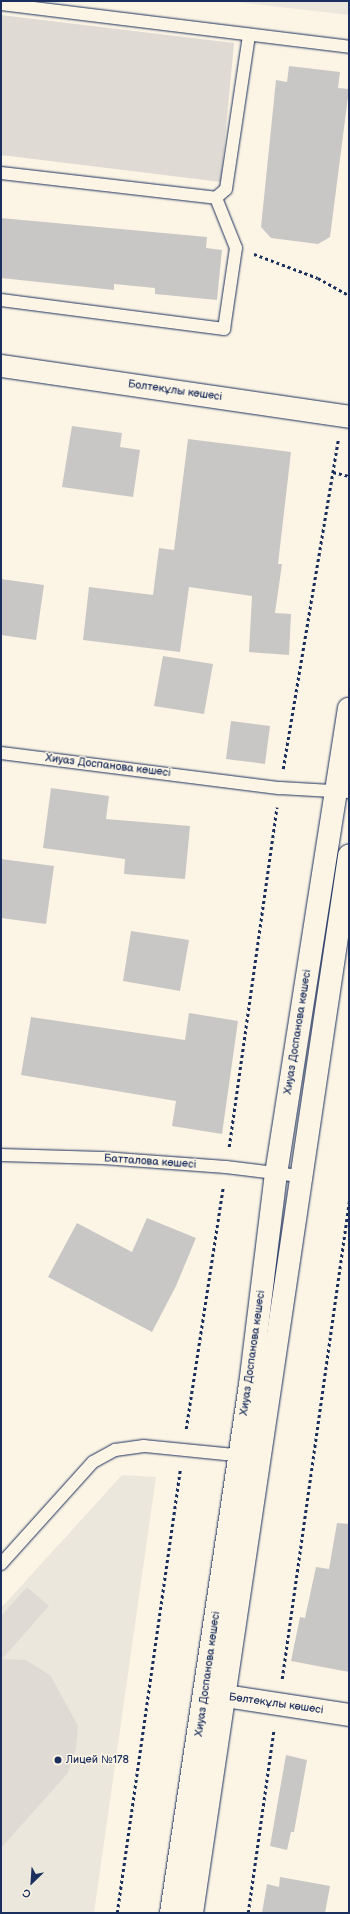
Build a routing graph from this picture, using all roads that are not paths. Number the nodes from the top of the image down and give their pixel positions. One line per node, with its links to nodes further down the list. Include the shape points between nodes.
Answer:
1 (1, 4): 2 (lane)
2 (249, 35): 3 (lane); 5 (lane, via 226,189)
3 (349, 47)
4 (1, 173): 5 (lane)
5 (216, 198): 6 (lane, via 236,248 224,329)
6 (1, 300)
7 (1, 366): 8 (street, Болтекұлы көшесі)
8 (349, 417)
9 (349, 709): 11 (street, Хиуаз Доспанова көшесі)
10 (1, 753): 11 (lane, Хиуаз Доспанова көшесі)
11 (342, 792): 14 (street, Хиуаз Доспанова көшесі)
12 (349, 856): 15 (street, Хиуаз Доспанова көшесі)
13 (1, 1155): 14 (lane, Батталова көшесі, via 103,1158 226,1167)
14 (276, 1174): 15 (lane, Батталова көшесі); 16 (street, Хиуаз Доспанова көшесі)
15 (299, 1176): 16 (street, Хиуаз Доспанова көшесі)
16 (249, 1457): 17 (lane, via 144,1446 115,1450 93,1462); 18 (street, Хиуаз Доспанова көшесі)
17 (1, 1564)
18 (214, 1695): 19 (street, Бөлтекұлы көшесі); 20 (street, Хиуаз Доспанова көшесі); 21 (street, Хиуаз Доспанова көшесі)
19 (349, 1715)
20 (171, 1913)
21 (192, 1913)

